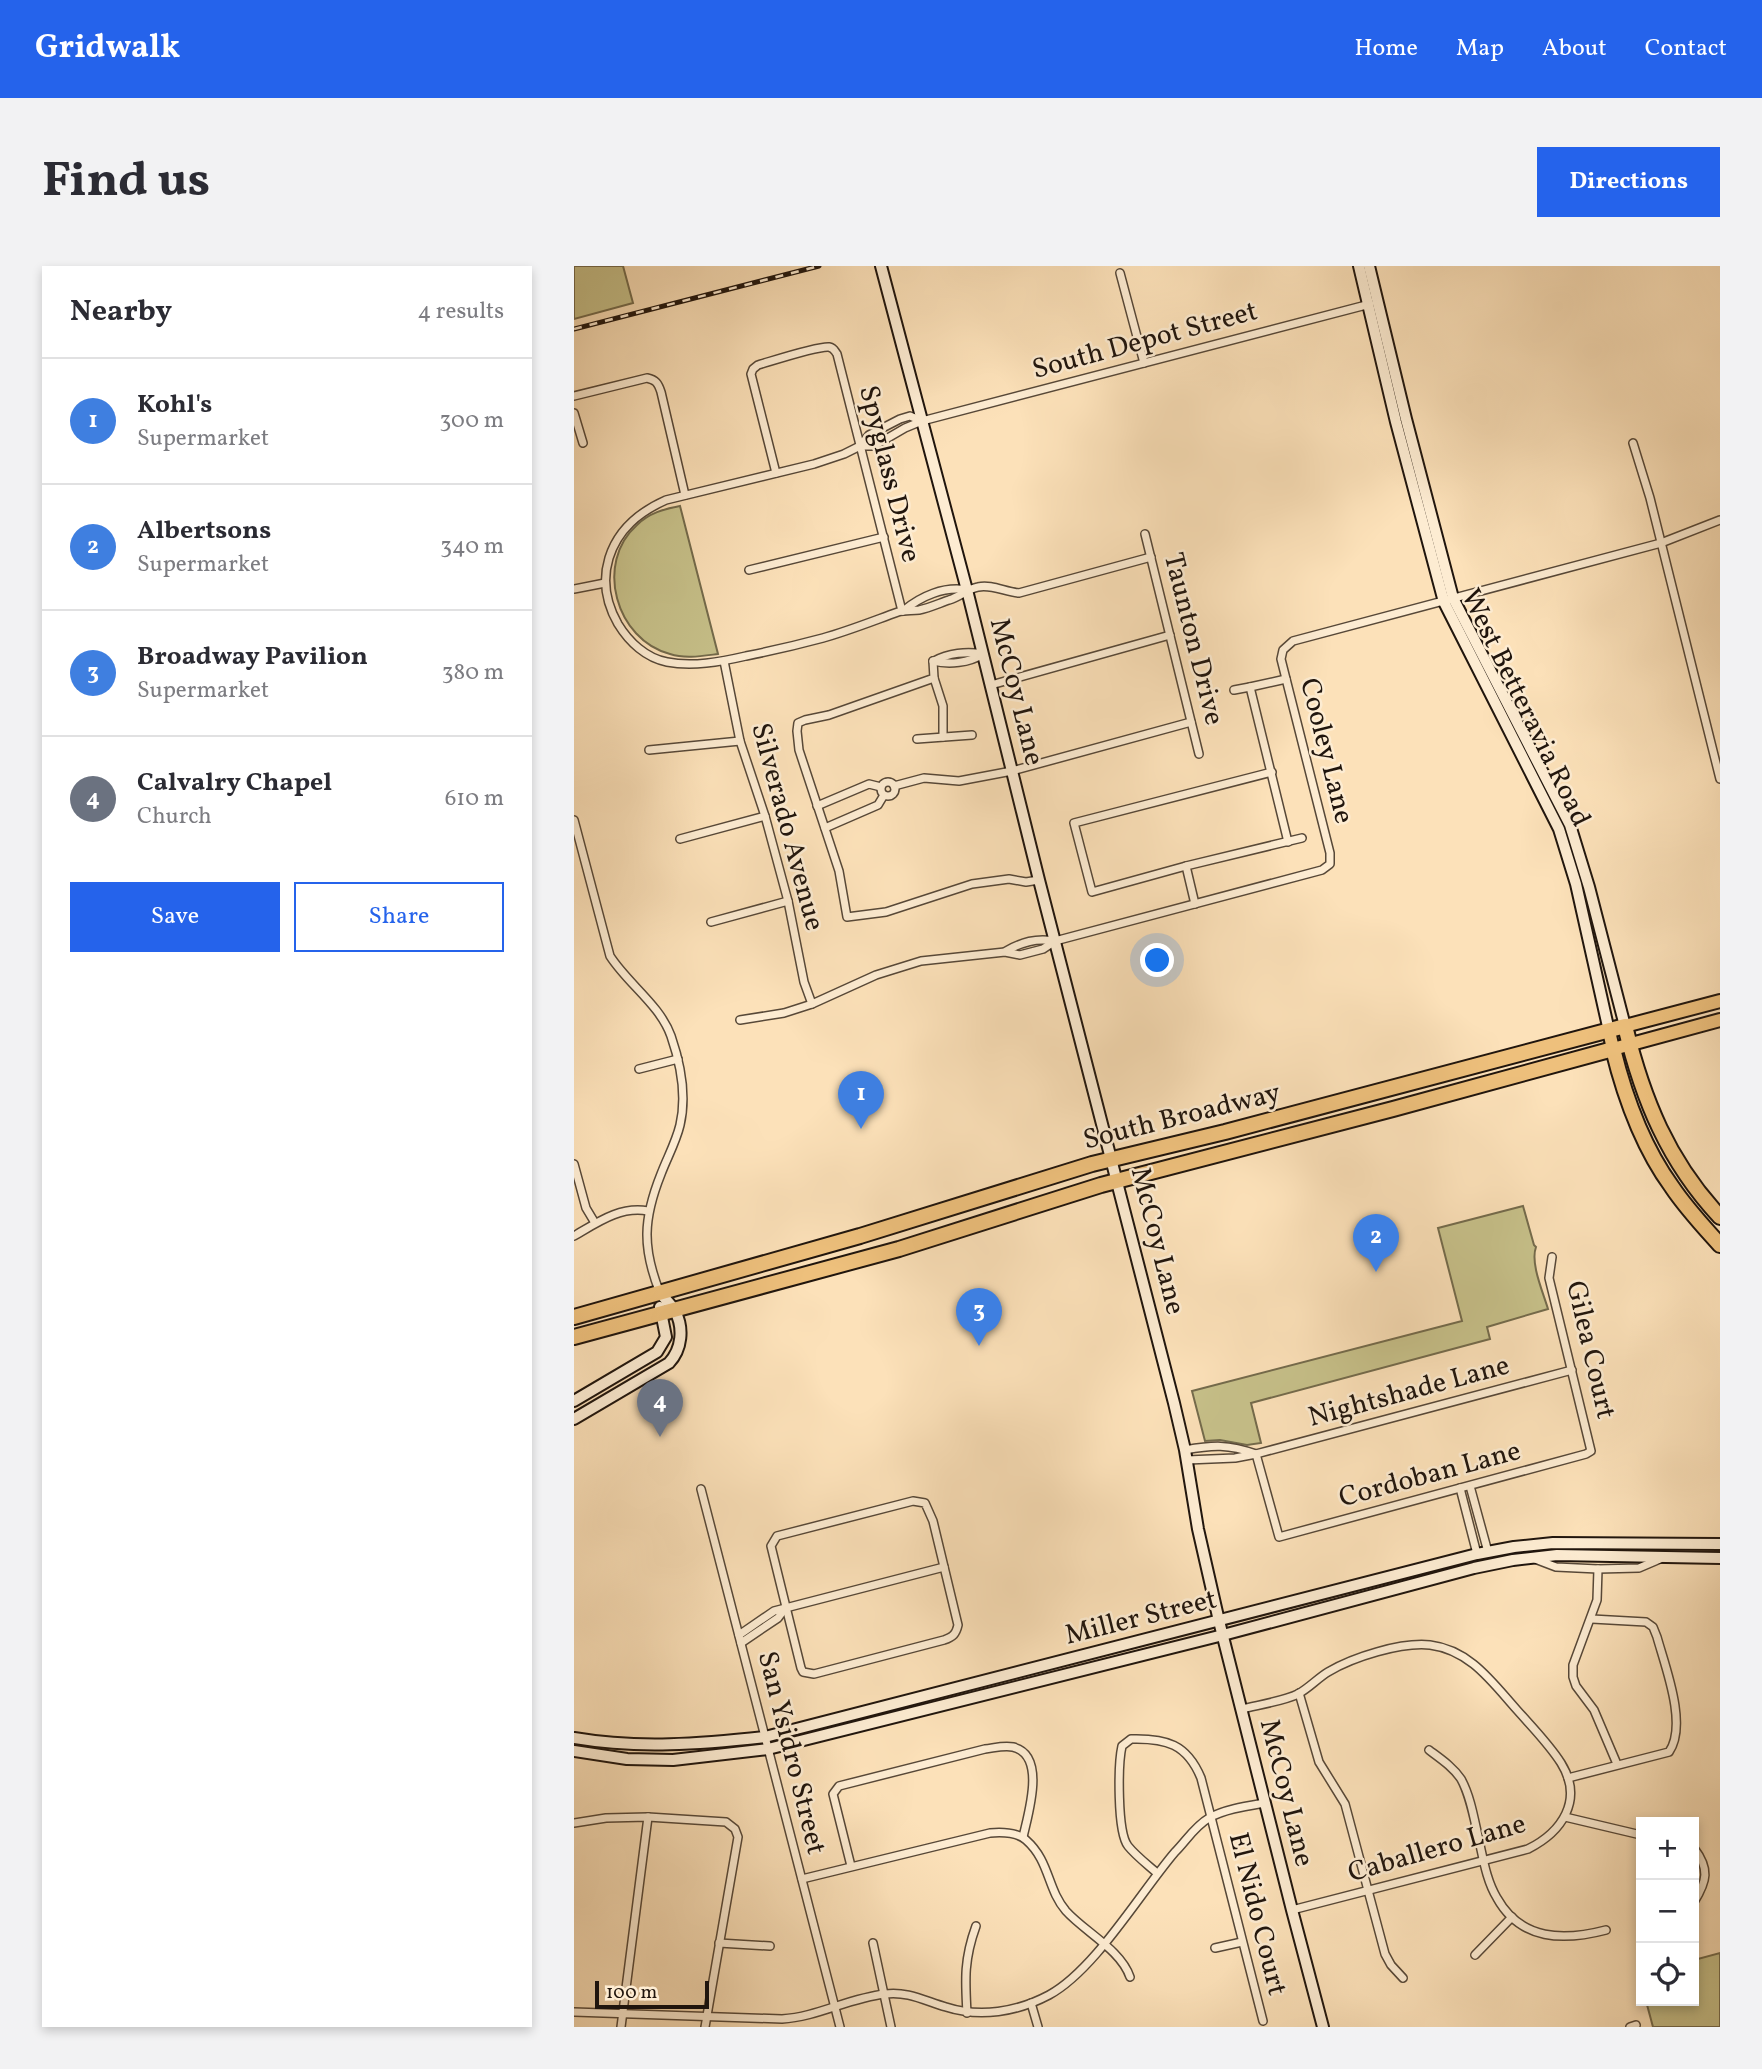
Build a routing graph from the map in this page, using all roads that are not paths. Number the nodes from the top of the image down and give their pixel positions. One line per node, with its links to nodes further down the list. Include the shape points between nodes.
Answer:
1 (881, 266): 9 (street, McCoy Lane)
2 (1359, 266): 5 (street, West Betteravia Road)
3 (1369, 266): 5 (street, West Betteravia Road)
4 (1120, 273): 6 (street)
5 (1373, 303): 6 (street, South Depot Street); 24 (street, West Betteravia Road)
6 (1144, 363): 9 (street, South Depot Street)
7 (574, 396): 14 (street, via 654,379)
8 (574, 413): 10 (street)
9 (922, 421): 12 (street, South Depot Street, via 909,416 901,419 869,435); 23 (street, McCoy Lane)
10 (583, 443)
11 (1633, 443): 18 (street)
12 (860, 446): 13 (street, South Depot Street); 13 (street, Spyglass Drive, via 833,348 758,365 751,373); 17 (street, Spyglass Drive)
13 (776, 473): 14 (street, South Depot Street)
14 (685, 495): 21 (street, South Depot Street, via 649,508 621,533 606,567)
15 (1720, 520): 18 (street)
16 (1145, 534): 19 (street, Taunton Drive)
17 (884, 537): 20 (street); 25 (street, Spyglass Drive)
18 (1661, 543): 24 (street); 39 (street)
19 (1151, 557): 23 (street, via 1019,593 988,586); 26 (street, Taunton Drive)
20 (748, 570)
21 (605, 583): 22 (street); 28 (street, via 622,632 651,657 680,664)
22 (574, 589)
23 (967, 590): 25 (street, via 920,610); 27 (street, McCoy Lane)
24 (1449, 600): 30 (street, Cooley Lane, via 1293,641 1281,659); 65 (street, West Betteravia Road, via 1570,825); 66 (street, West Betteravia Road, via 1559,829)
25 (902, 611): 28 (street, via 825,638)
26 (1170, 635): 31 (street); 34 (street, Taunton Drive)
27 (983, 654): 29 (street, via 974,660 933,661); 31 (street, McCoy Lane)
28 (724, 661): 38 (street, Silverado Avenue)
29 (934, 678): 36 (street, via 943,706); 46 (street, via 798,723 799,750)
30 (1286, 679): 32 (street); 58 (street, Cooley Lane, via 1330,864)
31 (991, 685): 42 (street, McCoy Lane)
32 (1250, 687): 33 (street); 43 (street)
33 (1234, 690)
34 (1191, 722): 41 (street, Taunton Drive); 42 (street)
35 (972, 734): 36 (street)
36 (943, 737): 37 (street)
37 (917, 739)
38 (740, 741): 40 (street); 47 (street, Silverado Avenue)
39 (1716, 747): 44 (street)
40 (649, 750)
41 (1199, 754)
42 (1012, 771): 45 (street, via 959,781 924,778 894,786 889,796); 56 (street, McCoy Lane)
43 (1272, 772): 52 (street); 55 (street, via 1074,823 1092,892)
44 (1720, 779)
45 (882, 791): 46 (street, via 869,784); 49 (street, via 878,805)
46 (817, 806): 49 (street)
47 (765, 816): 51 (street); 57 (street, Silverado Avenue)
48 (574, 820): 53 (street)
49 (825, 828): 56 (street, via 839,870 847,917 886,912 972,884)
50 (1302, 838): 52 (street)
51 (680, 839)
52 (1288, 842): 55 (street)
53 (583, 855): 54 (street); 69 (street, via 610,956 667,1026)
54 (574, 857)
55 (1186, 866): 58 (street)
56 (1040, 880): 60 (street, McCoy Lane)
57 (788, 901): 59 (street); 62 (street, Silverado Avenue)
58 (1195, 904): 60 (street)
59 (711, 922)
60 (1055, 941): 62 (street, via 1040,939 1005,952 921,961); 73 (street, McCoy Lane)
61 (1720, 1001): 65 (main road, South Broadway)
62 (812, 1004): 63 (street)
63 (740, 1020)
64 (1720, 1020): 67 (main road, South Broadway)
65 (1625, 1026): 66 (highway, South Broadway); 67 (highway, West Betteravia Road)
66 (1609, 1031): 68 (main road, West Betteravia Road); 71 (highway, South Broadway)
67 (1629, 1044): 68 (main road, South Broadway); 77 (highway, West Betteravia Road, via 1658,1127 1686,1177)
68 (1613, 1049): 72 (highway, South Broadway); 80 (highway, via 1648,1148 1670,1185)
69 (678, 1059): 70 (street); 76 (street, via 684,1094 680,1122)
70 (639, 1069)
71 (1295, 1113): 72 (highway); 73 (highway, South Broadway)
72 (1300, 1133): 75 (highway, South Broadway)
73 (1112, 1159): 75 (street, McCoy Lane); 82 (highway, South Broadway)
74 (574, 1164): 78 (street, via 586,1209)
75 (1118, 1181): 83 (highway, South Broadway, via 900,1249); 91 (street, McCoy Lane)
76 (649, 1211): 78 (street, via 621,1211); 82 (street, via 647,1255)
77 (1720, 1217)
78 (595, 1223): 79 (street)
79 (574, 1236)
80 (1720, 1245)
81 (1552, 1257): 86 (street, Gilea Court, via 1549,1279)
82 (660, 1293): 83 (street); 84 (highway, South Broadway)
83 (667, 1312): 85 (highway, South Broadway); 87 (street, via 666,1338 657,1352); 88 (street, via 681,1340 676,1355)
84 (574, 1317)
85 (574, 1337)
86 (1572, 1370): 89 (street, Gilea Court); 90 (street, Nightshade Lane)
87 (574, 1401)
88 (574, 1419)
89 (1591, 1451): 92 (street, Cordoban Lane)
90 (1256, 1454): 91 (street, Nightshade Lane, via 1234,1458); 91 (street, Nightshade Lane, via 1220,1445); 94 (street, Cordoban Lane, via 1279,1537)
91 (1186, 1455): 104 (street, McCoy Lane)
92 (1470, 1486): 94 (street, Cordoban Lane); 96 (street)
93 (701, 1489): 106 (street, San Ysidro Street)
94 (1460, 1489): 96 (street)
95 (1720, 1544): 96 (street, Miller Street, via 1553,1543)
96 (1482, 1553): 104 (street, Miller Street)
97 (1668, 1556): 98 (street, Miller Street); 99 (street, Miller Street); 101 (street, Miller Street, via 1639,1568)
98 (1532, 1557): 101 (street, Miller Street, via 1556,1567); 105 (street, Miller Street)
99 (1720, 1558)
100 (944, 1567): 102 (street); 102 (street, via 958,1625 952,1637 814,1674 801,1668); 102 (street, via 925,1503 913,1501 777,1536 771,1546)
101 (1598, 1569): 103 (street)
102 (786, 1608): 106 (street, via 778,1618)
103 (1592, 1619): 113 (street, via 1573,1665 1573,1677 1594,1710); 113 (street, via 1653,1627 1675,1709 1676,1731 1669,1752)
104 (1219, 1621): 105 (street, McCoy Lane); 110 (street, Miller Street)
105 (1223, 1635): 108 (street, McCoy Lane); 110 (street, Miller Street)
106 (740, 1639): 110 (street, San Ysidro Street)
107 (1299, 1693): 108 (street); 114 (street, via 1327,1673 1371,1655 1415,1645 1446,1648 1480,1669 1545,1742); 127 (street, via 1319,1762 1343,1797)
108 (1242, 1709): 115 (street, McCoy Lane)
109 (574, 1738): 110 (street, Miller Street, via 628,1744)
110 (766, 1743): 112 (street, Miller Street, via 673,1760); 126 (street, San Ysidro Street)
111 (1429, 1750): 123 (street, via 1461,1780)
112 (574, 1751)
113 (1617, 1764): 114 (street)
114 (1568, 1778): 118 (street, Caballero Lane, via 1570,1802)
115 (1265, 1802): 117 (street); 129 (street, McCoy Lane)
116 (648, 1817): 119 (street); 134 (street, via 733,1826 737,1837); 147 (street)
117 (1210, 1817): 125 (street); 125 (street, El Nido Court, via 1201,1778 1186,1753 1161,1741 1130,1739 1124,1743 1120,1757 1124,1838); 133 (street, El Nido Court)
118 (1565, 1817): 120 (street); 123 (street, Caballero Lane, via 1544,1841)
119 (574, 1823)
120 (1636, 1834)
121 (1023, 1837): 124 (street, via 990,1833); 124 (street, via 1031,1797 1031,1762 1024,1752 1009,1746 985,1749 839,1786 833,1794); 136 (street, via 1046,1866 1062,1906)
122 (1699, 1854): 128 (street, via 1705,1869)
123 (1483, 1861): 127 (street, Caballero Lane); 130 (street, via 1497,1898)
124 (850, 1866): 126 (street)
125 (1157, 1873): 136 (street)
126 (802, 1879): 144 (street, San Ysidro Street)
127 (1368, 1892): 129 (street, Caballero Lane); 141 (street, via 1385,1954)
128 (1699, 1894)
129 (1292, 1910): 156 (street, McCoy Lane)
130 (1512, 1917): 132 (street, via 1549,1936 1570,1938); 139 (street)
131 (976, 1926): 146 (street, via 966,1961)
132 (1606, 1930)
133 (1242, 1942): 138 (street); 149 (street, El Nido Court)
134 (719, 1943): 137 (street); 148 (street)
135 (873, 1943): 142 (street)
136 (1103, 1944): 140 (street, via 1122,1961); 143 (street, via 1060,1988)
137 (770, 1946)
138 (1215, 1948)
139 (1475, 1955)
140 (1130, 1977)
141 (1403, 1978)
142 (883, 1994): 144 (street); 146 (street, via 905,1993); 154 (street)
143 (1031, 2003): 146 (street); 155 (street)
144 (835, 2007): 150 (street); 153 (street, San Ysidro Street)
145 (574, 2012): 147 (street)
146 (967, 2013)
147 (622, 2015): 148 (street); 151 (street)
148 (706, 2016): 150 (street); 152 (street)
149 (1263, 2021)
150 (782, 2023)
151 (621, 2027)
152 (705, 2027)
153 (840, 2027)
154 (891, 2027)
155 (1038, 2027)
156 (1324, 2027)

